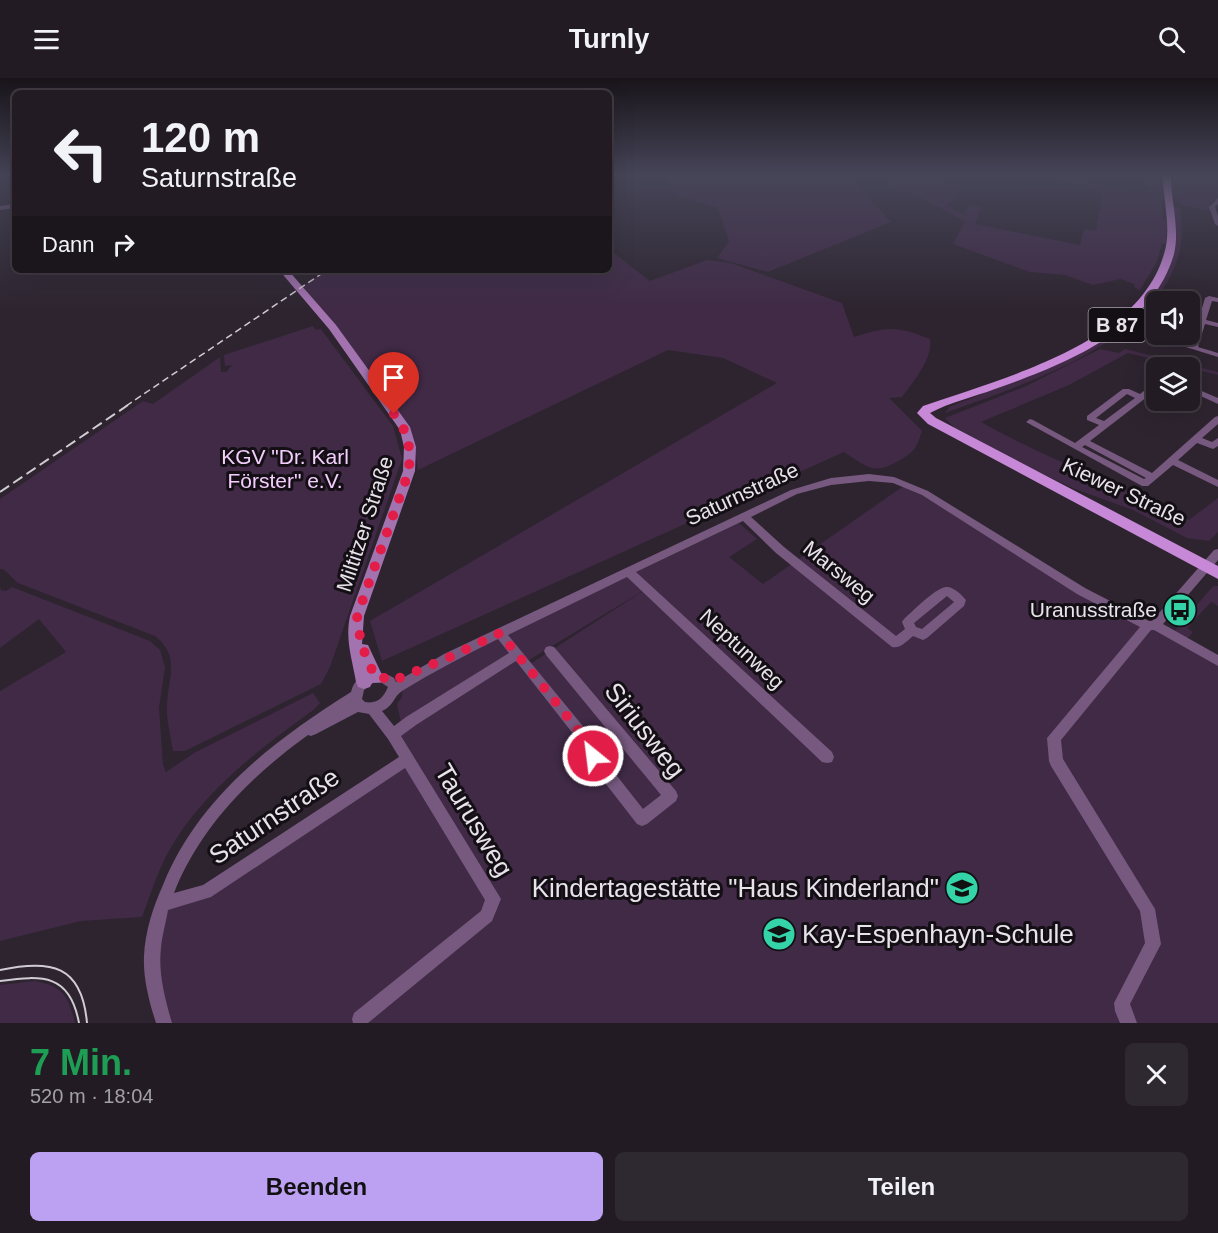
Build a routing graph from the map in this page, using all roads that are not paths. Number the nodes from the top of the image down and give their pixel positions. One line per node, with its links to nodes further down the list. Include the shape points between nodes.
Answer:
1 (1171, 220): 28 (main road, Kiewer Straße / B 87, via 1170,249 1158,279 1141,303 1115,326 1035,369 927,408 923,413 1017,465)
2 (286, 273): 36 (street, Miltitzer Straße, via 332,326 406,430 410,447 409,471 357,616 353,646)
3 (1212, 289): 4 (street)
4 (1209, 298): 5 (street); 6 (street)
5 (1218, 300)
6 (1202, 321): 7 (street); 9 (street)
7 (1218, 325)
8 (1184, 345): 9 (street)
9 (1194, 348): 10 (street)
10 (1218, 355)
11 (1200, 388): 13 (street)
12 (1200, 390): 16 (street)
13 (1218, 393)
14 (1146, 394): 15 (street)
15 (1141, 398): 17 (street, via 1126,392); 18 (street)
16 (1218, 401)
17 (1108, 404): 18 (street); 20 (street, via 1090,418)
18 (1123, 411): 20 (street)
19 (1030, 422): 24 (street)
20 (1105, 425): 24 (street)
21 (1216, 425): 22 (street)
22 (1196, 439): 23 (street, via 1213,446); 25 (street)
23 (1218, 441)
24 (1080, 444): 25 (street, via 1152,477)
25 (1171, 460): 26 (street)
26 (1218, 484)
27 (744, 516): 29 (street, Saturnstraße); 30 (street, Saturnstraße, via 818,483 853,479 906,484 1110,610); 31 (street, Marsweg, via 767,540 896,643)
28 (1215, 563): 30 (street)
29 (628, 571): 32 (street, Saturnstraße); 40 (street, Neptunweg)
30 (1151, 625): 35 (street); 45 (street, via 1054,738 1056,762 1147,909 1153,944 1122,1003)
31 (912, 630)
32 (500, 633): 34 (street, Siriusweg); 36 (street, Saturnstraße, via 448,658)
33 (550, 651): 34 (street, Siriusweg, via 671,796 642,819 593,756 591,746)
34 (517, 654): 39 (street)
35 (1218, 661)
36 (380, 683): 37 (street, via 358,688); 38 (street)
37 (357, 700): 38 (street); 42 (street, Saturnstraße, via 264,761 205,819 183,854)
38 (379, 706): 39 (street, Taurusweg)
39 (393, 735): 41 (street, Taurusweg)
40 (827, 757)
41 (407, 759): 42 (street, Saturnstraße, via 206,892); 43 (street, Taurusweg, via 493,899 487,916)
42 (163, 904): 44 (street, Saturnstraße, via 152,948 156,998)
43 (360, 1019)
44 (164, 1023)
45 (1129, 1023)

